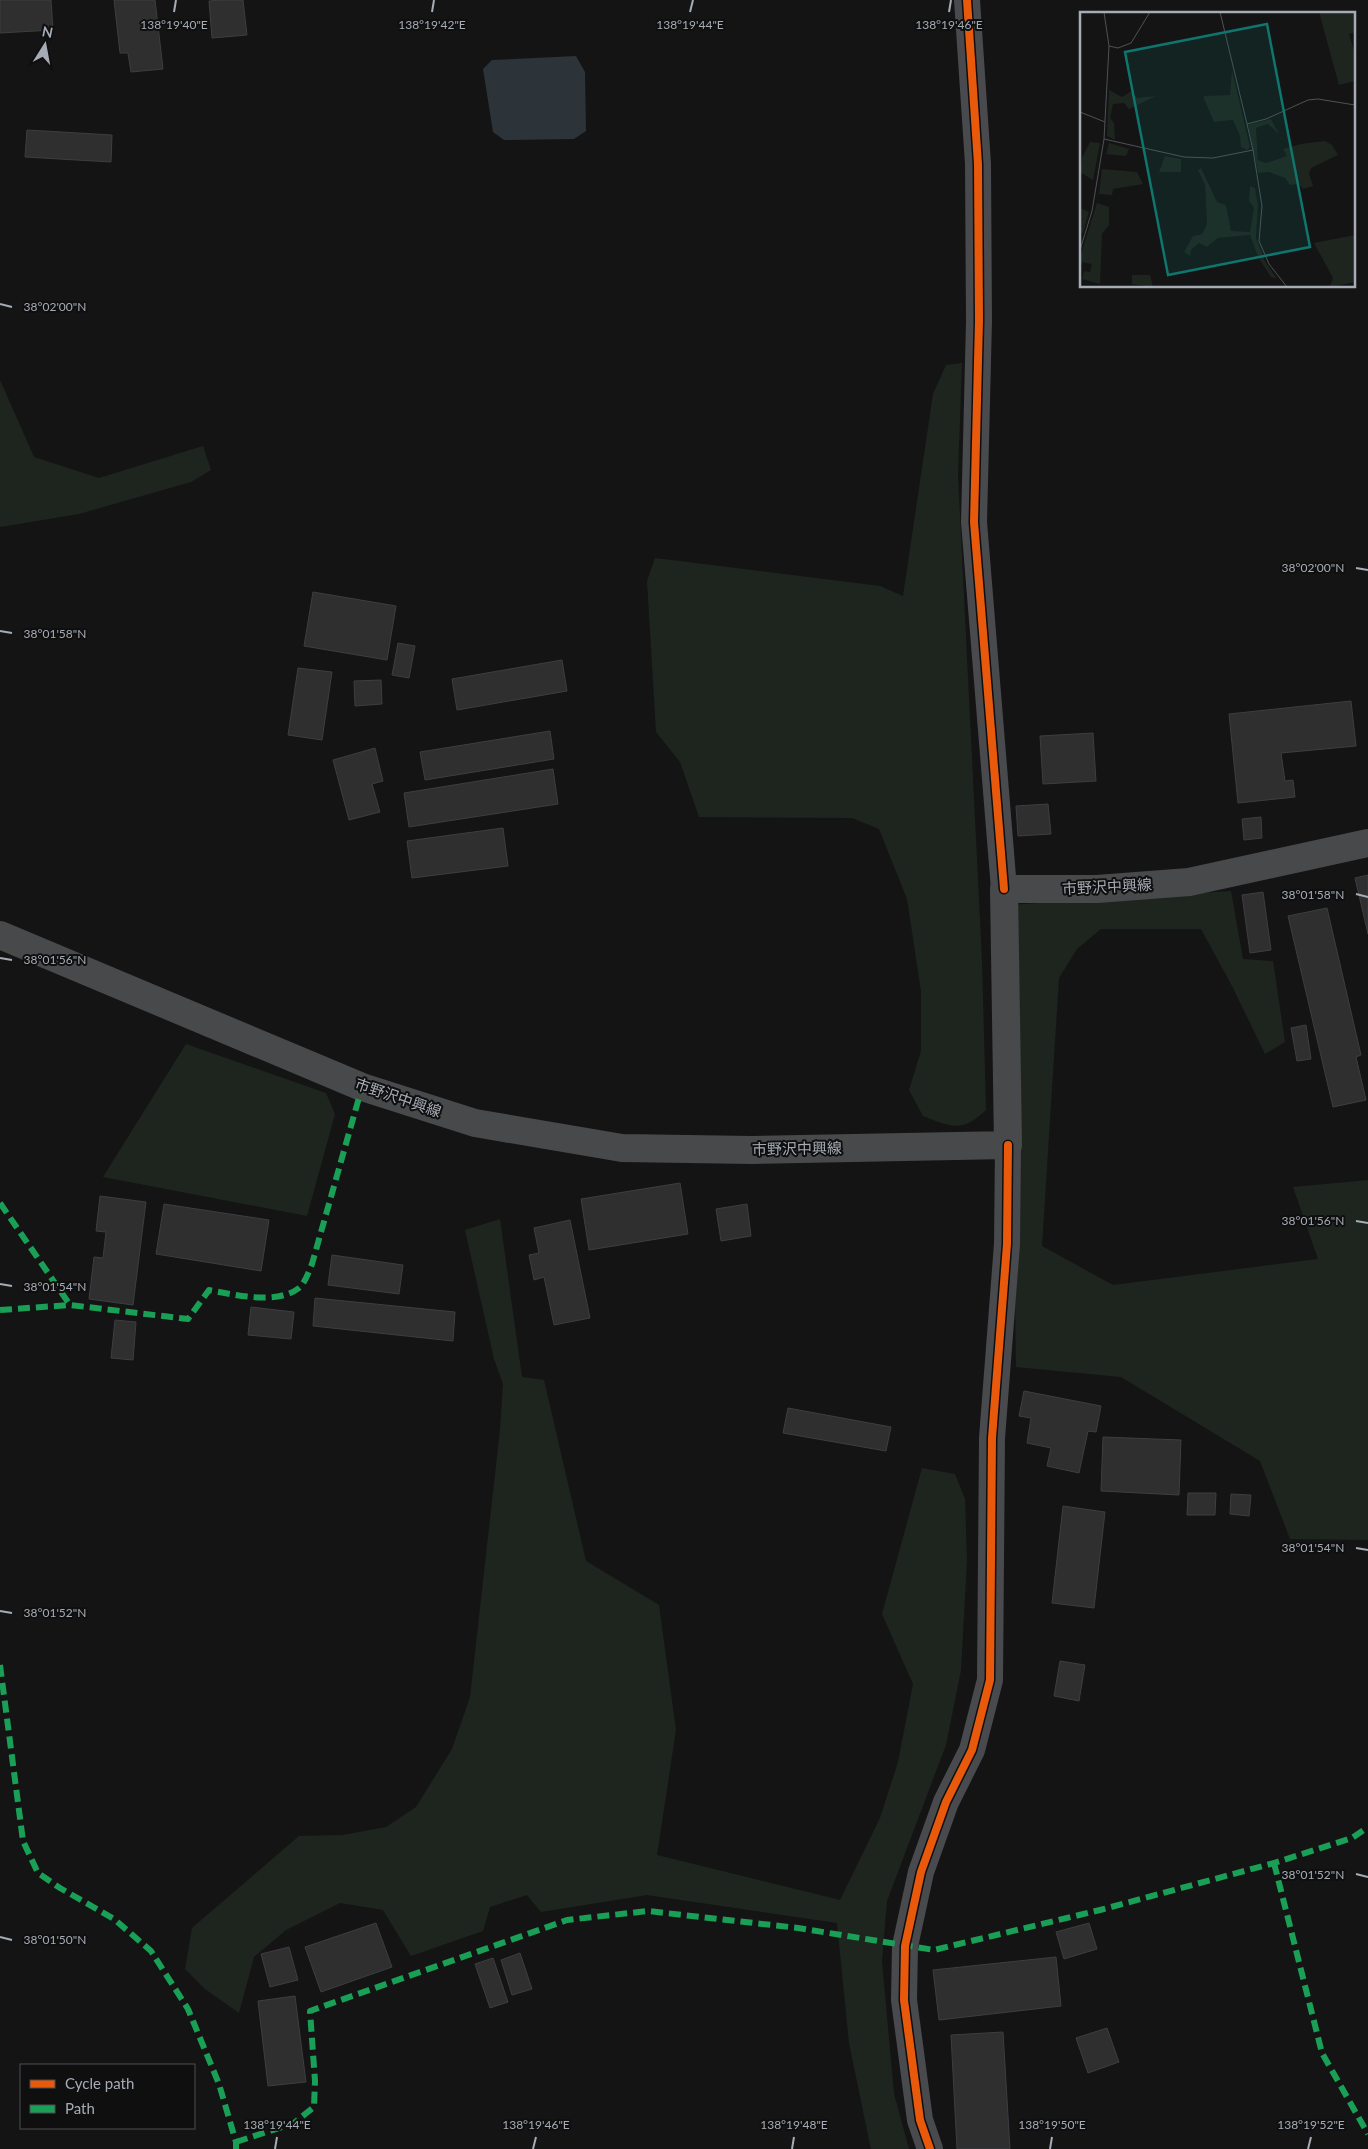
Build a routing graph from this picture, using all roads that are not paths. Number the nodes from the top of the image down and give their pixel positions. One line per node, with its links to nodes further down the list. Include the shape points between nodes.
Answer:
1 (967, 0): 3 (street, via 978,164 979,321 974,522)
2 (1368, 843): 3 (main road, 市野沢中興線, via 1190,882 1097,889)
3 (1004, 889): 5 (main road)
4 (0, 935): 5 (main road, 市野沢中興線, via 362,1087 475,1123 622,1148 752,1150)
5 (1008, 1145): 6 (street, via 1006,1244 992,1438 990,1680 972,1750 946,1802 921,1872 905,1946 904,2000 920,2120)
6 (930, 2149)

